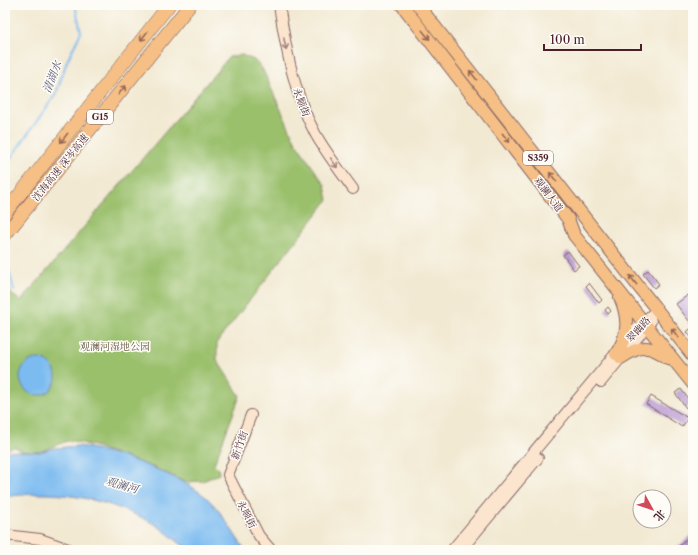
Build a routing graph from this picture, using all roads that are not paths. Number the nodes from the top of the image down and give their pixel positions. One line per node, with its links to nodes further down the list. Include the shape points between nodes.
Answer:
1 (168, 5): 7 (highway, 沈海高速 深岑高速 / G15, one-way to 7)
2 (190, 5): 8 (highway, 沈海高速 深岑高速 / G15, one-way to 2)
3 (279, 5): 6 (main road, 永顺街, one-way to 6, via 291,70 309,121 329,156)
4 (402, 5): 9 (main road, 观澜大道 / S359, one-way to 9, via 540,181 568,219 574,235)
5 (418, 5): 10 (main road, 观澜大道 / S359, one-way to 5)
6 (353, 189)
7 (5, 213)
8 (7, 232)
9 (613, 284): 11 (main road, 观澜大道 / S359); 12 (main road, via 623,304 627,326)
10 (657, 310): 11 (main road, 翠幽路); 13 (main road, 观澜大道 / S359, one-way to 10)
11 (645, 324): 12 (main road, 翠幽路); 14 (main road, 观澜大道 / S359)
12 (619, 356): 14 (main road, via 636,348 648,348 664,355); 21 (main road, 翠幽路); 22 (main road, 翠幽路)
13 (693, 356)
14 (680, 367): 15 (main road, 观澜大道 / S359)
15 (693, 384)
16 (251, 415): 17 (main road, 新竹街)
17 (228, 475): 20 (main road, 永顺街, via 259,536)
18 (5, 535): 19 (main road, via 40,539)
19 (71, 550)
20 (271, 550)
21 (452, 550)
22 (461, 550)

